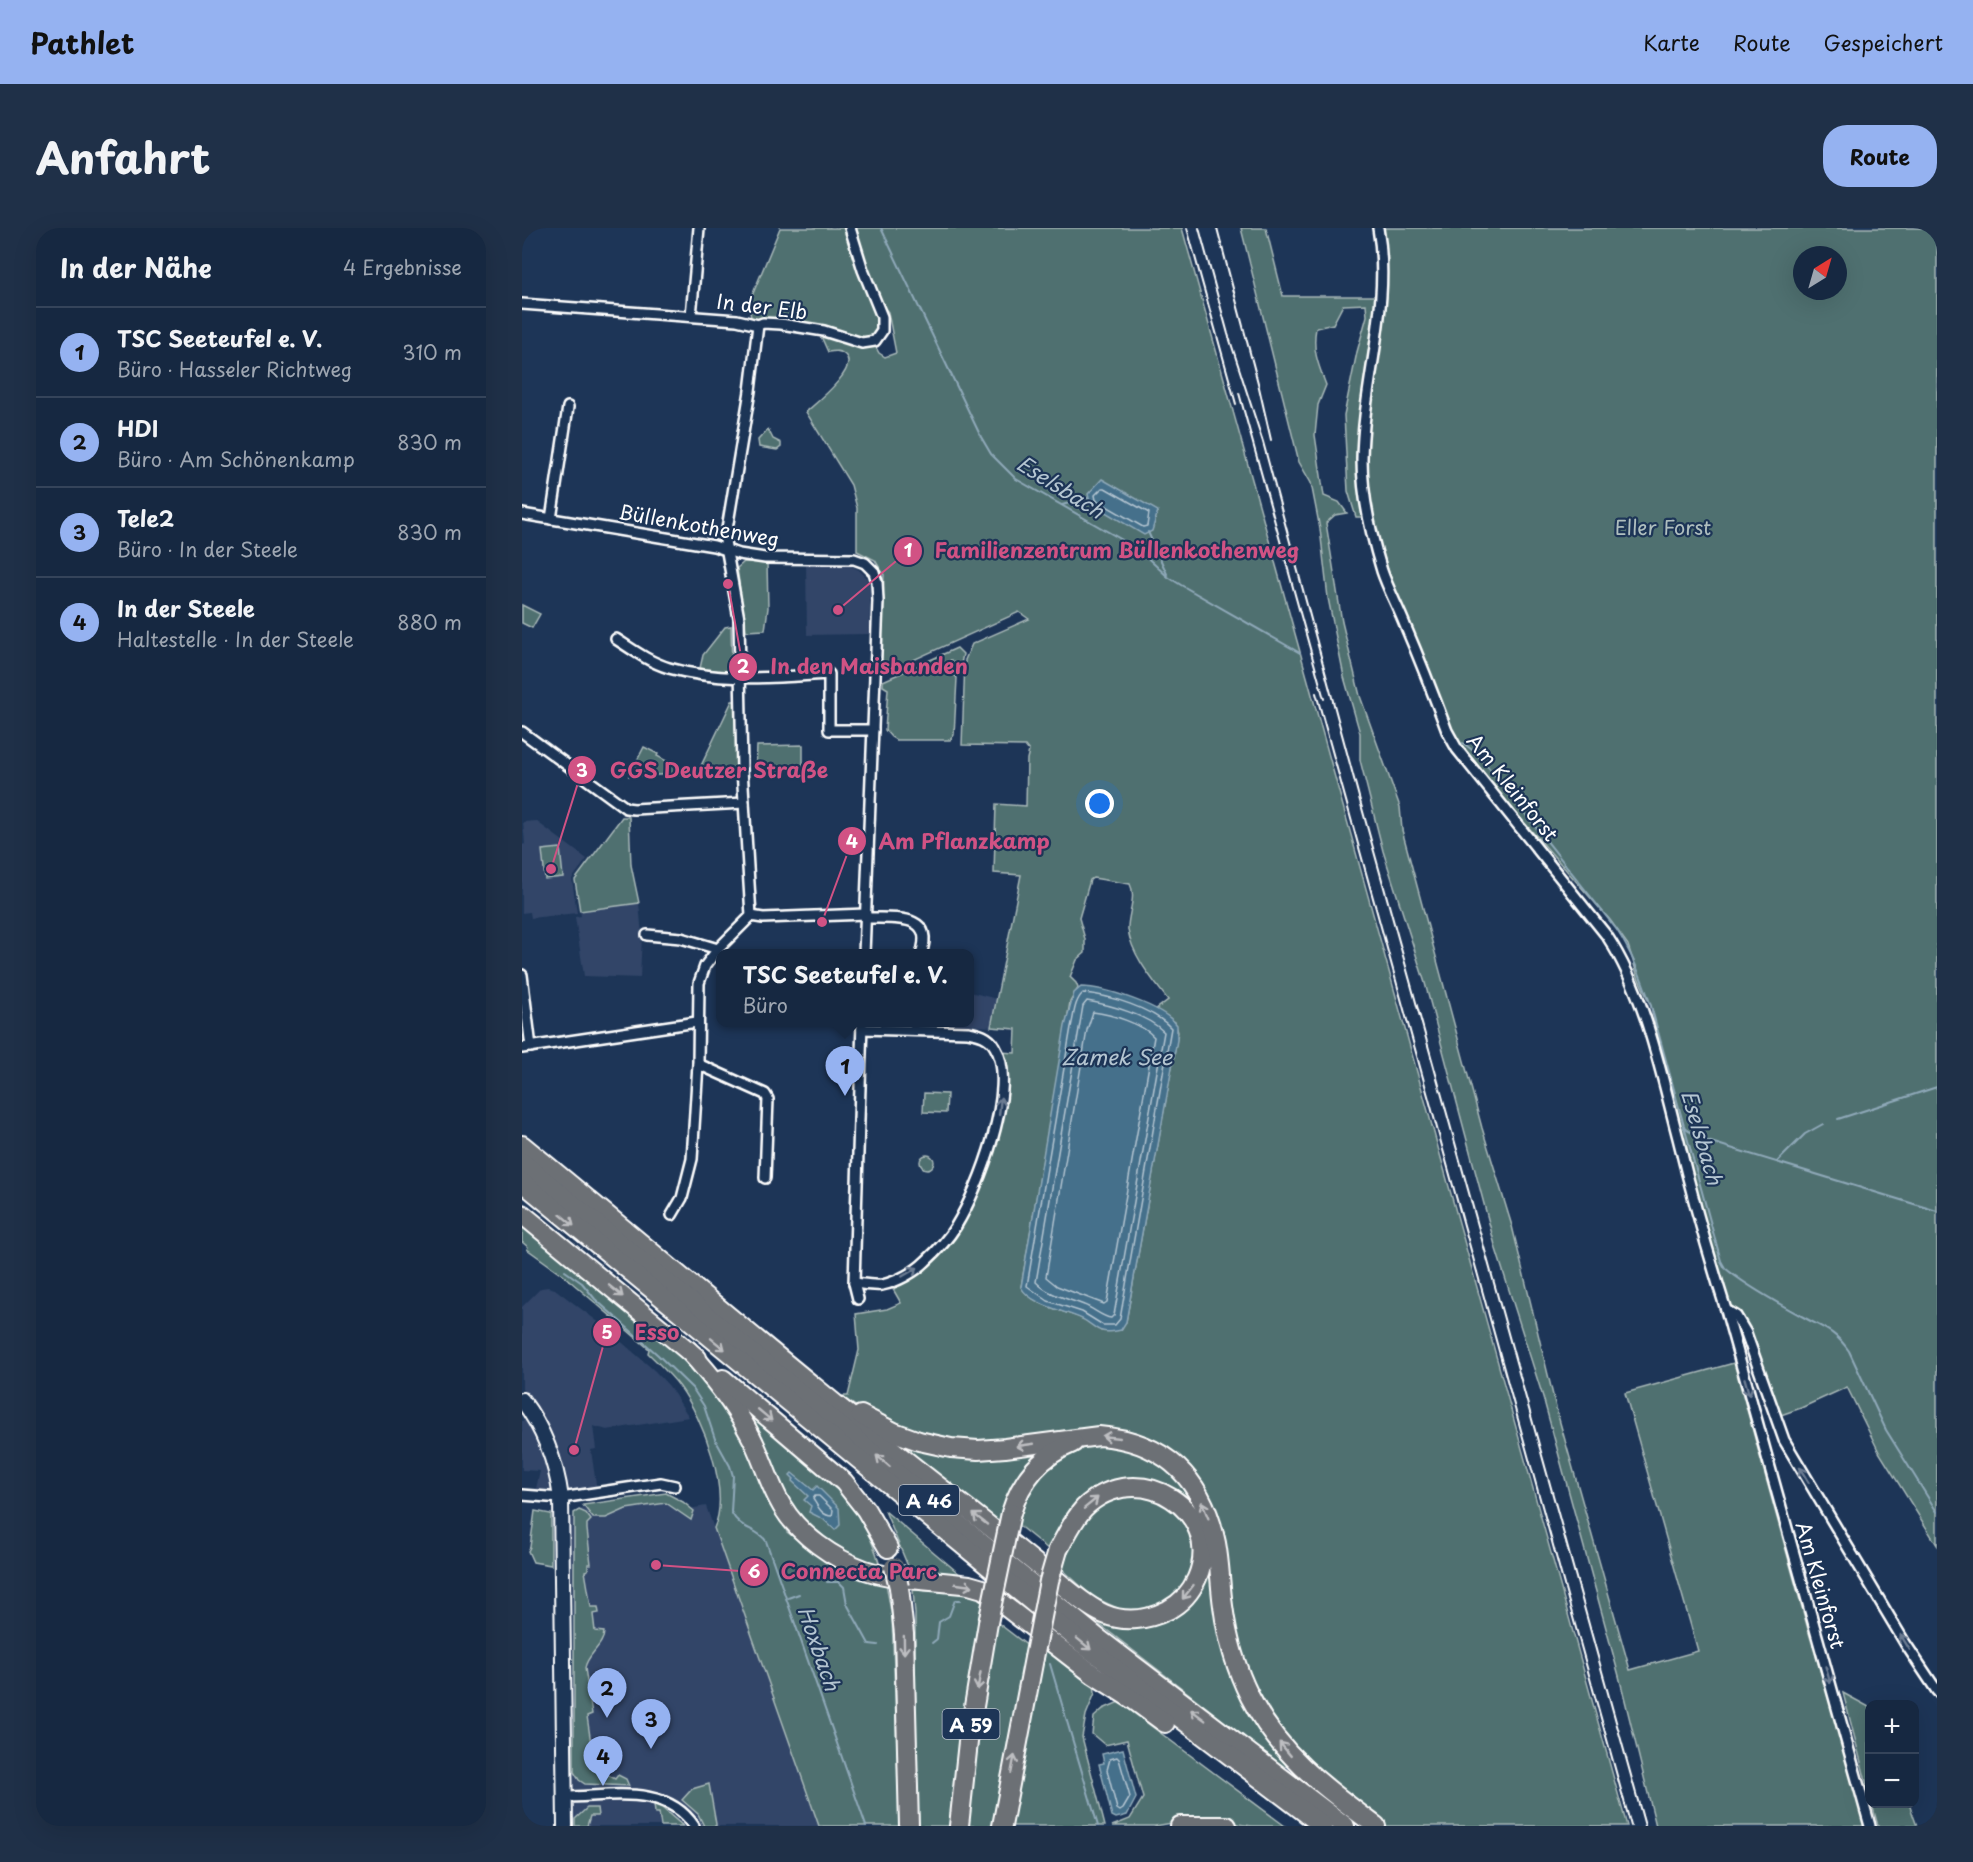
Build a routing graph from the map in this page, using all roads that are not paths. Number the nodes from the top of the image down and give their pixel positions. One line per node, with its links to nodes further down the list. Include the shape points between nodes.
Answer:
1 (699, 228): 5 (street)
2 (850, 228): 6 (street, In der Elb, via 882,317 878,339 862,343 824,331 781,324)
3 (1378, 228): 37 (street, Am Kleinforst, via 1380,316 1365,405 1362,461 1370,526 1382,571 1457,749 1595,919 1629,975 1647,1024)
4 (522, 304): 5 (street, In der Elb)
5 (691, 316): 6 (street, In der Elb)
6 (758, 325): 10 (street)
7 (568, 407): 9 (street)
8 (522, 514): 9 (street, Büllenkothenweg)
9 (551, 519): 10 (street, Büllenkothenweg)
10 (725, 549): 12 (street, via 739,619); 13 (street, Büllenkothenweg, via 765,558 854,559 874,572 878,601)
11 (616, 639): 12 (street, via 640,656 668,668)
12 (739, 679): 13 (street, via 829,674 829,730); 15 (street)
13 (873, 730): 17 (street)
14 (522, 732): 15 (street, via 626,808)
15 (744, 803): 16 (street)
16 (751, 916): 17 (street); 19 (street)
17 (866, 916): 20 (street); 21 (street, via 915,922 924,933)
18 (647, 935): 19 (street, via 681,938)
19 (718, 949)
20 (864, 949)
21 (922, 949)
22 (716, 952): 24 (street, via 699,983)
23 (522, 975): 27 (street)
24 (697, 1022): 27 (street); 28 (street)
25 (862, 1027): 35 (street)
26 (880, 1027): 35 (street, one-way to 26, via 880,1285 925,1263 955,1228 975,1190 999,1114 997,1050 984,1036)
27 (526, 1048)
28 (698, 1064): 31 (street, via 765,1094 768,1099); 34 (street, via 692,1159)
29 (522, 1145): 41 (highway)
30 (522, 1162): 60 (highway, A 46, one-way to 30, via 1099,1639)
31 (765, 1178)
32 (522, 1182): 43 (highway, A 46, one-way to 43)
33 (522, 1214): 38 (highway, one-way to 38)
34 (672, 1215)
35 (854, 1283): 36 (street)
36 (858, 1299)
37 (1726, 1310): 39 (street, Am Kleinforst, via 1740,1320); 40 (street, Am Kleinforst)
38 (688, 1350): 48 (highway, one-way to 48, via 838,1476 856,1496); 50 (highway, one-way to 50, via 734,1407 782,1507 820,1545 877,1574 983,1590 1175,1731)
39 (1752, 1350): 40 (street); 49 (street, Am Kleinforst, one-way to 39, via 1784,1440)
40 (1738, 1353): 62 (street, Am Kleinforst, one-way to 62)
41 (825, 1395): 44 (highway, one-way to 41, via 978,1450 951,1448 894,1432); 56 (highway, A 59, one-way to 41, bridge, via 1048,1581 1058,1550 1070,1527 1097,1497 1128,1486 1167,1495 1194,1522 1202,1558 1199,1574 1187,1595 1173,1607 1143,1619 1106,1615 1083,1602 989,1525 913,1468)
42 (522, 1400): 47 (main road, via 546,1439)
43 (810, 1420): 48 (highway, via 868,1496); 50 (highway, A 46, one-way to 50, via 1088,1648)
44 (1083, 1439): 55 (highway, A 59, one-way to 55, bridge, via 1060,1448 1033,1469 1011,1513 968,1742); 61 (highway, one-way to 44, via 1297,1763 1276,1739 1250,1696 1230,1642 1216,1543 1207,1512 1187,1476 1162,1455 1138,1443 1117,1437)
45 (675, 1486): 47 (street, via 662,1483)
46 (522, 1495): 47 (street)
47 (561, 1498): 51 (main road)
48 (888, 1548): 54 (highway, one-way to 54, bridge, via 899,1587 904,1634)
49 (1937, 1691)
50 (1208, 1740): 59 (highway, A 46)
51 (565, 1797): 52 (main road); 53 (street, via 650,1796 673,1806)
52 (565, 1826)
53 (694, 1826)
54 (909, 1826)
55 (959, 1826)
56 (1002, 1826)
57 (1180, 1826): 58 (highway)
58 (1227, 1826)
59 (1323, 1826)
60 (1345, 1826)
61 (1376, 1826)
62 (1870, 1826)

